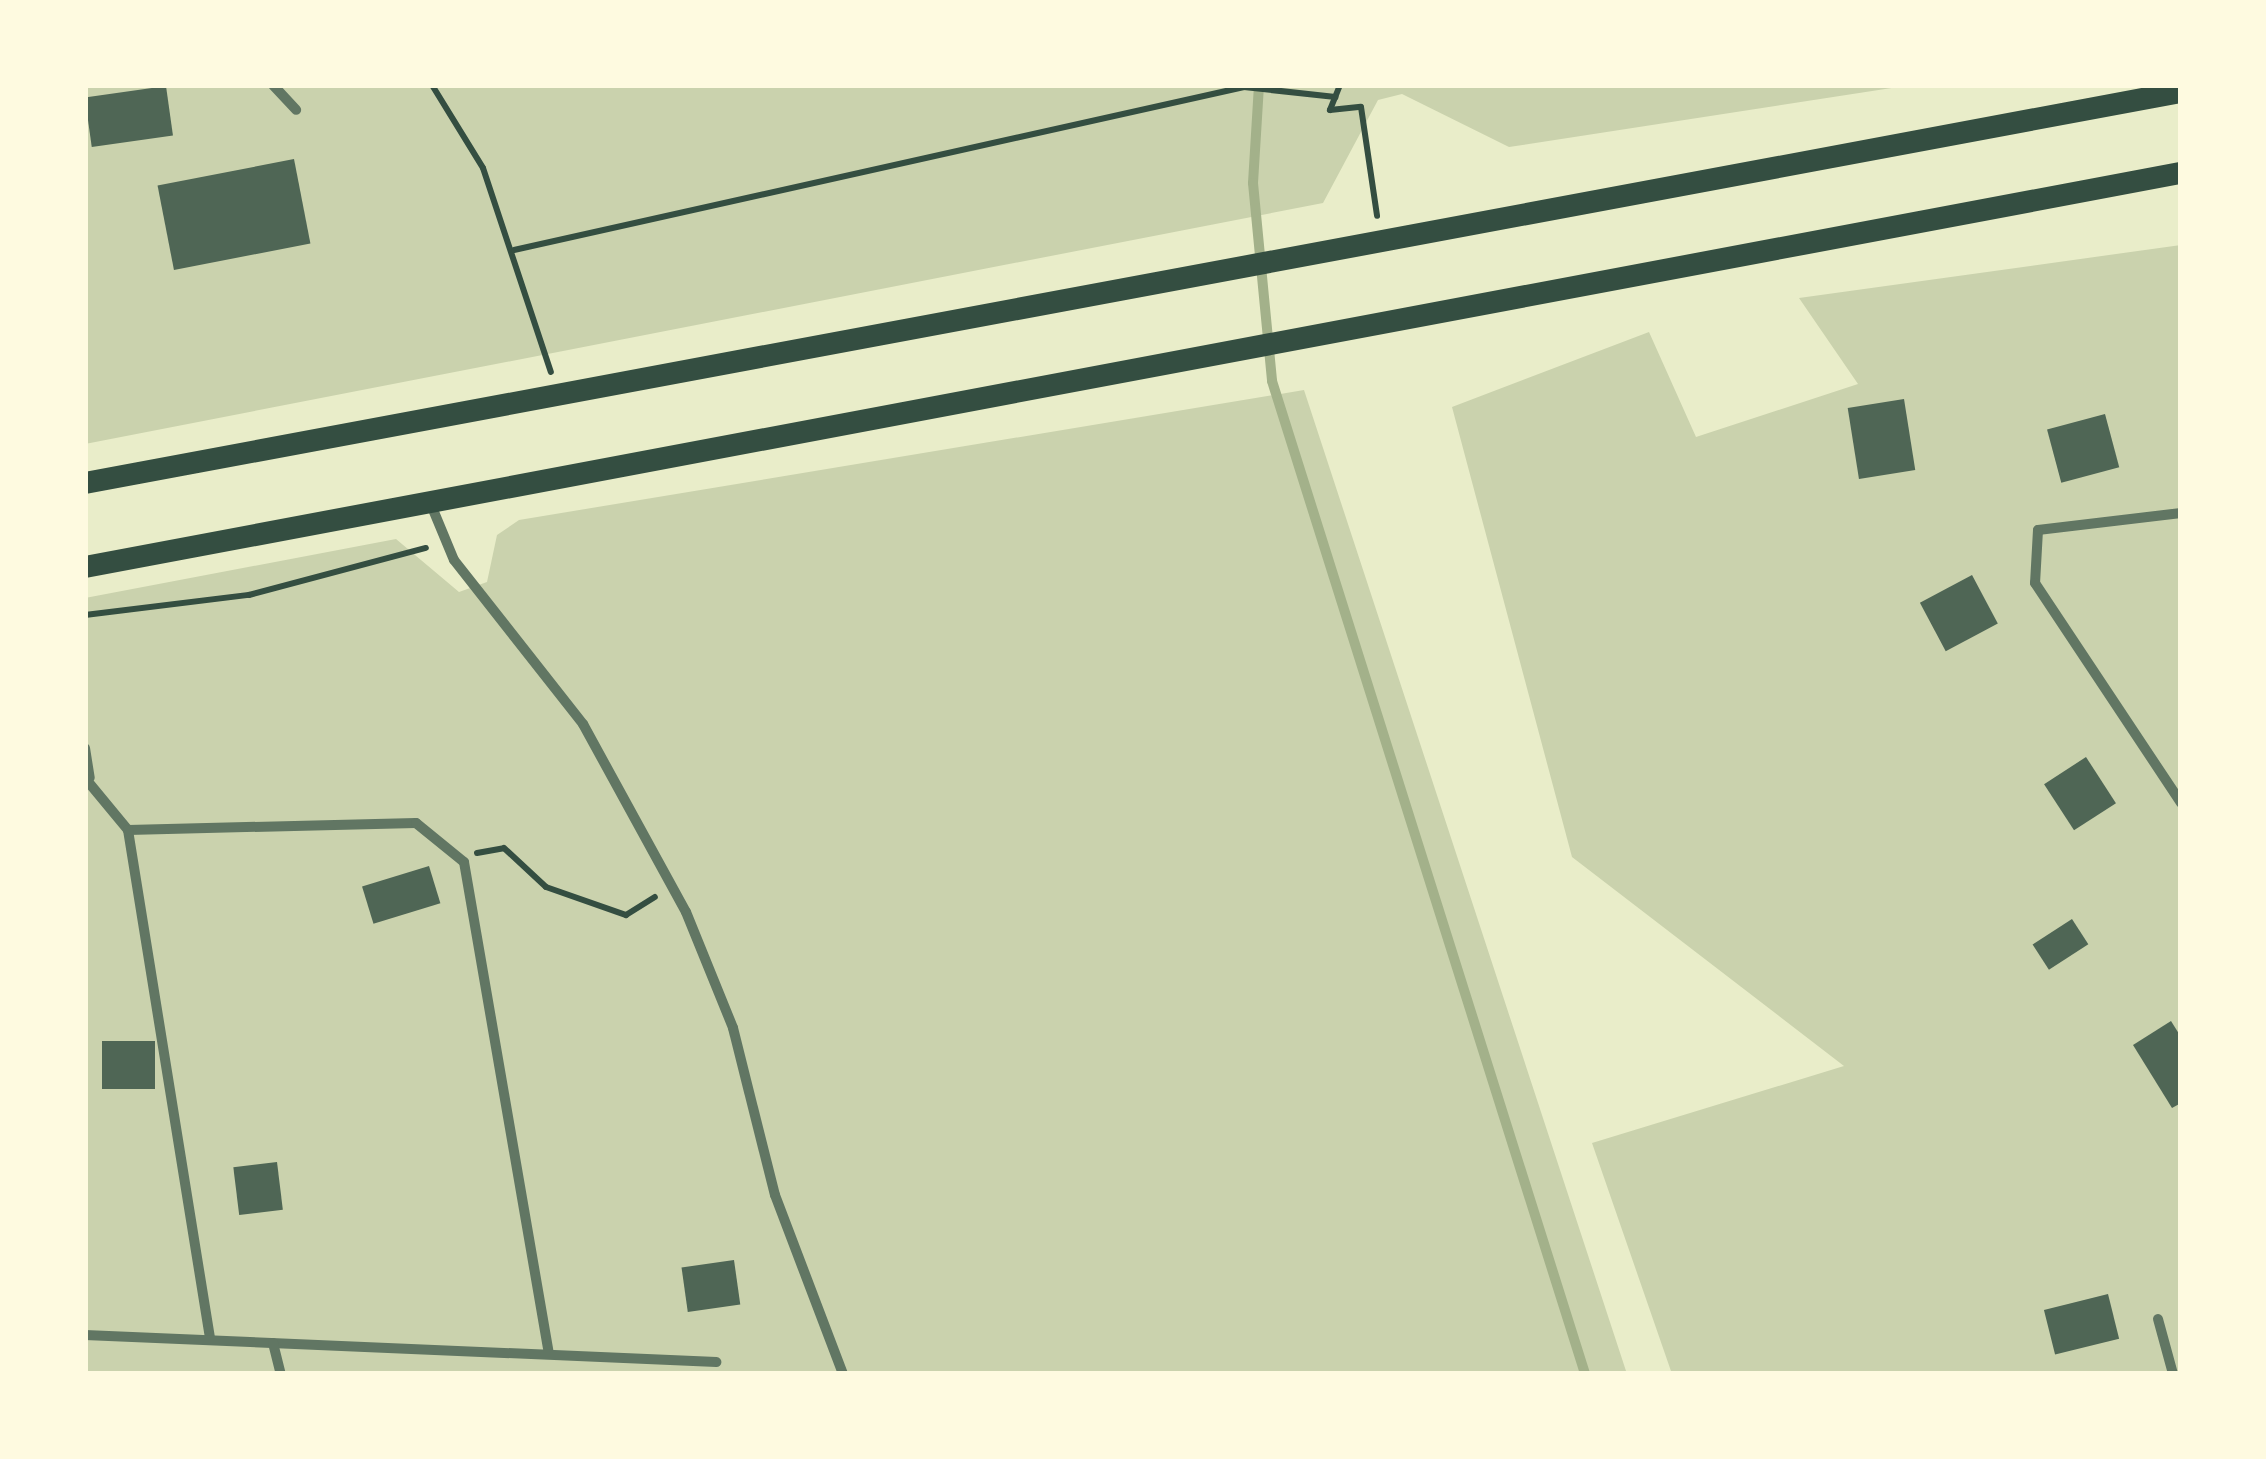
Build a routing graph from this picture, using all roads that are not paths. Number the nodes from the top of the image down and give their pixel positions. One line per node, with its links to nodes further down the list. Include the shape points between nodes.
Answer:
1 (273, 85): 3 (street)
2 (2181, 92): 5 (main road)
3 (296, 110)
4 (2181, 173): 6 (main road)
5 (85, 483)
6 (432, 507): 8 (main road); 20 (street, via 446,543 583,724 675,890 733,1028 775,1195)
7 (2181, 513): 11 (street, via 2038,530 2035,583)
8 (85, 567)
9 (85, 748): 10 (street)
10 (88, 778): 12 (street)
11 (2181, 803)
12 (128, 830): 15 (street); 17 (street, via 416,823 464,862)
13 (2158, 1318): 21 (street)
14 (85, 1335): 15 (street)
15 (210, 1338): 16 (street)
16 (274, 1343): 17 (street); 19 (street)
17 (548, 1350): 18 (street)
18 (716, 1362)
19 (281, 1374)
20 (843, 1374)
21 (2173, 1374)

